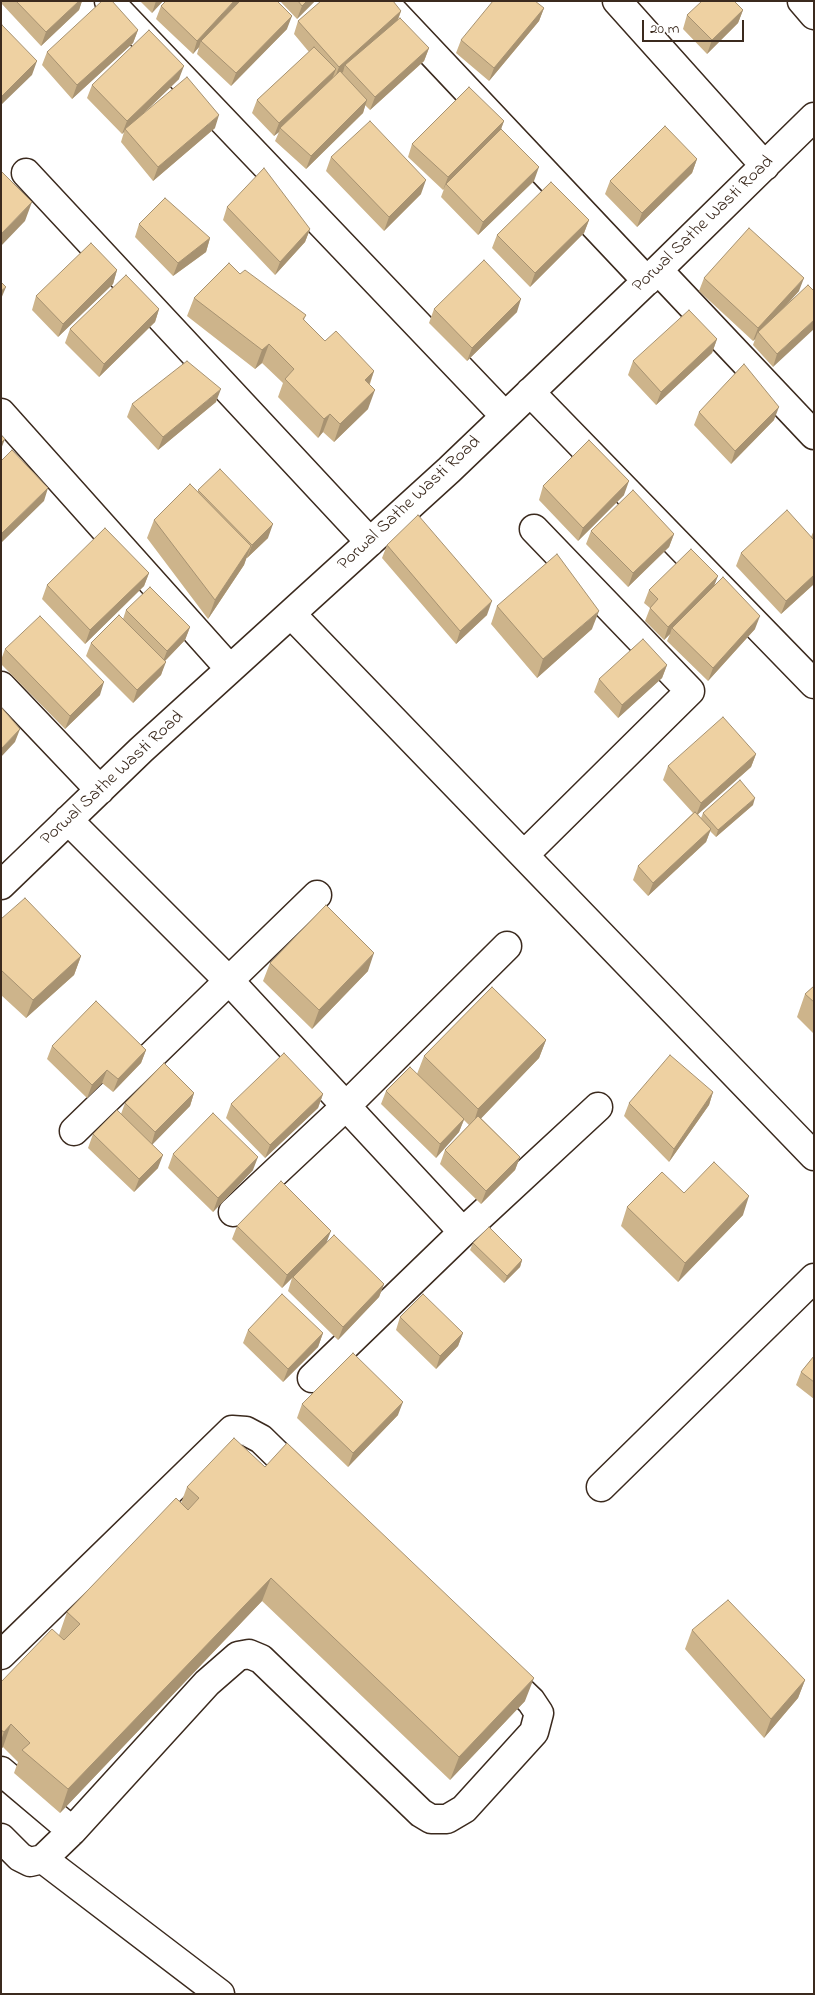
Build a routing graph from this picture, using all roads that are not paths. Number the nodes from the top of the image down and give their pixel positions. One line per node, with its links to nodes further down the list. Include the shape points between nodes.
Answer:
1 (109, 1): 12 (street)
2 (383, 1): 9 (street)
3 (618, 1): 7 (street)
4 (802, 1): 5 (street)
5 (814, 15)
6 (814, 118): 7 (street, Porwal Sathe Wasti Road)
7 (765, 166): 9 (street, Porwal Sathe Wasti Road)
8 (26, 173): 15 (street)
9 (653, 276): 10 (street, Porwal Sathe Wasti Road); 13 (street)
10 (530, 392): 12 (street, Porwal Sathe Wasti Road); 18 (street)
11 (1, 414): 17 (street)
12 (505, 416): 15 (street, Porwal Sathe Wasti Road)
13 (814, 435)
14 (534, 529): 22 (street, via 690,691)
15 (370, 542): 16 (street, Porwal Sathe Wasti Road)
16 (291, 614): 17 (street, Porwal Sathe Wasti Road); 22 (street)
17 (230, 669): 20 (street, Porwal Sathe Wasti Road)
18 (814, 684)
19 (1, 686): 20 (street)
20 (100, 790): 21 (street, Porwal Sathe Wasti Road)
21 (68, 820): 23 (street, Porwal Sathe Wasti Road); 26 (street)
22 (524, 855): 30 (street)
23 (1, 885)
24 (317, 895): 26 (street)
25 (507, 946): 27 (street)
26 (230, 982): 27 (street); 29 (street)
27 (345, 1107): 31 (street); 32 (street)
28 (598, 1107): 32 (street)
29 (74, 1131)
30 (814, 1156)
31 (233, 1212)
32 (463, 1232): 34 (street)
33 (814, 1278): 35 (street)
34 (312, 1378)
35 (601, 1487)
36 (325, 1501): 38 (street, via 261,1439 246,1431 232,1430)
37 (481, 1652): 40 (street, via 539,1713 534,1732 464,1809 447,1819 431,1819 421,1813 261,1659 249,1654 238,1656 207,1683)
38 (1, 1655)
39 (1, 1771): 40 (street)
40 (72, 1831): 42 (street)
41 (1, 1838): 42 (street, via 20,1857 30,1862)
42 (43, 1859): 43 (street)
43 (220, 1994)

